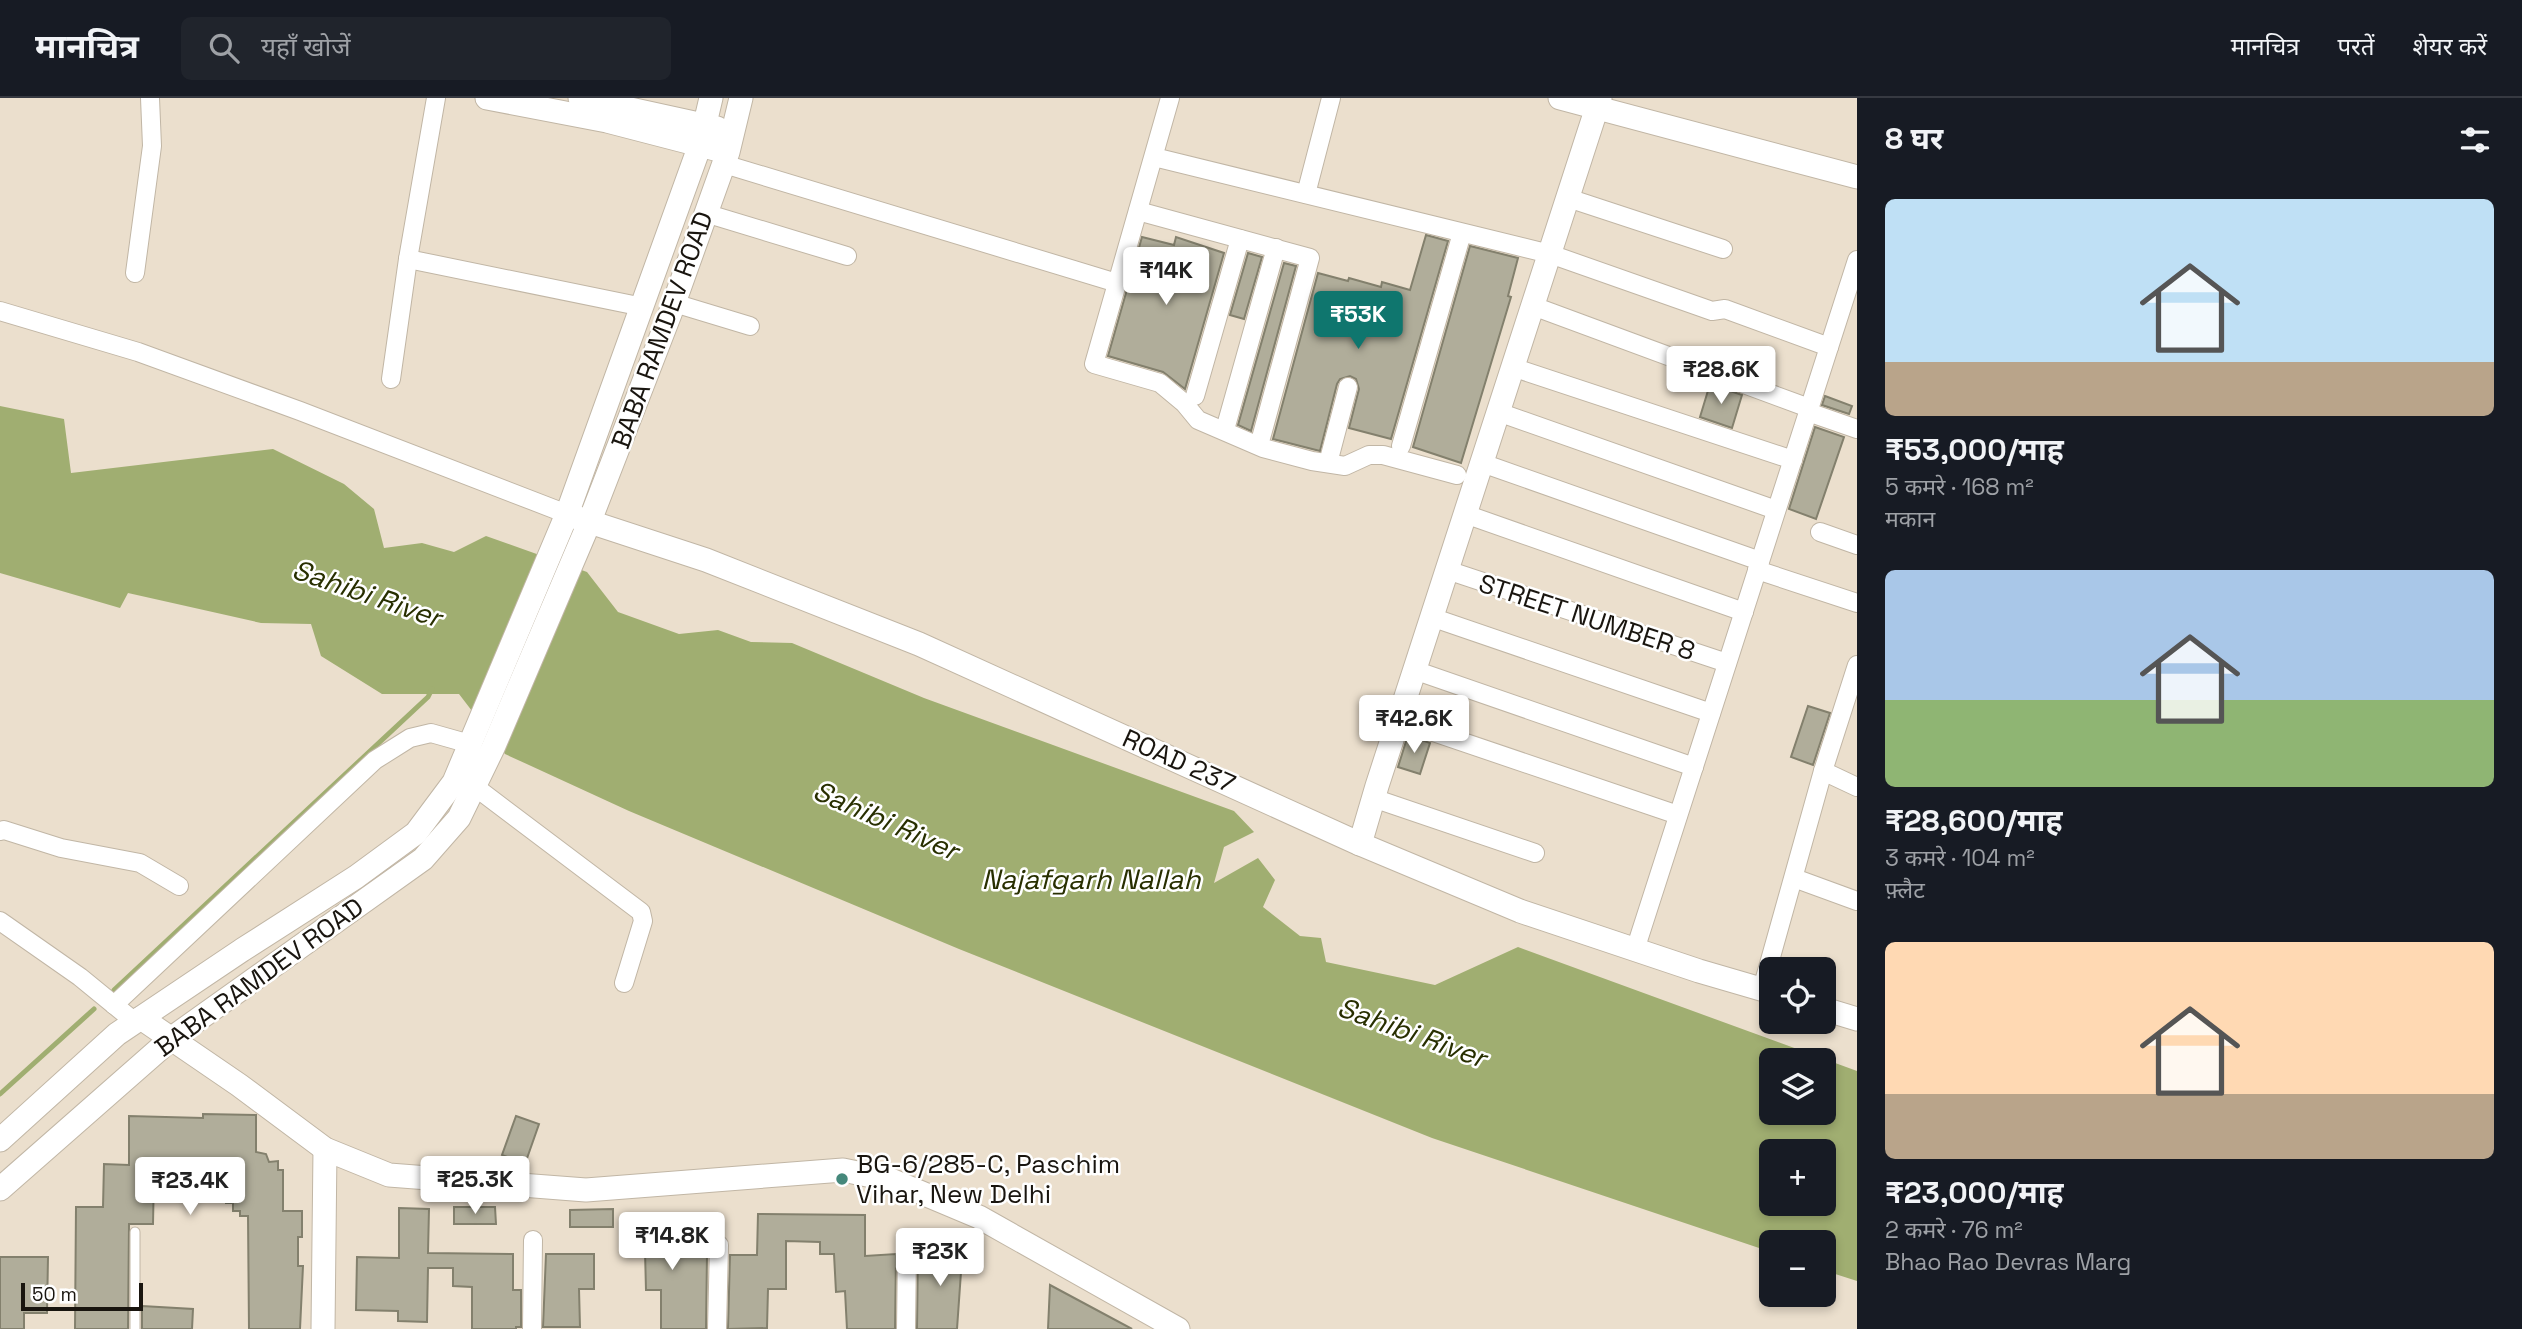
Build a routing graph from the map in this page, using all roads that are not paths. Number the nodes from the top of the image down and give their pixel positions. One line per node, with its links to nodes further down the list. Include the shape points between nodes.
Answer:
1 (150, 98): 28 (street, via 152,146)
2 (436, 98): 26 (street)
3 (487, 98): 12 (street)
4 (580, 98): 10 (street)
5 (711, 98): 12 (street)
6 (741, 98): 13 (street, BABA RAMDEV ROAD)
7 (1170, 98): 14 (street)
8 (1331, 98): 16 (street)
9 (1560, 98): 11 (street)
10 (610, 101): 12 (street)
11 (1599, 103): 15 (street); 17 (street)
12 (702, 135): 13 (street); 32 (street)
13 (729, 149): 19 (street, BABA RAMDEV ROAD); 29 (street)
14 (1154, 157): 16 (street); 18 (street)
15 (1857, 177)
16 (1306, 194): 20 (street)
17 (1568, 198): 23 (street); 24 (street)
18 (1138, 211): 21 (street); 29 (street)
19 (705, 213): 25 (street); 30 (street, BABA RAMDEV ROAD)
20 (1462, 233): 24 (street); 45 (street)
21 (1240, 239): 22 (street); 39 (street)
22 (1276, 248): 42 (street); 44 (street, via 1310,258)
23 (1723, 249)
24 (1550, 254): 31 (street); 35 (street)
25 (847, 256)
26 (408, 259): 32 (street); 37 (street)
27 (1857, 260): 35 (street)
28 (135, 273)
29 (1117, 283): 47 (street, via 1094,364 1160,383 1207,426 1264,448)
30 (674, 303): 34 (street); 53 (street, BABA RAMDEV ROAD)
31 (1533, 306): 36 (street); 40 (street)
32 (643, 307): 51 (street)
33 (0, 311): 51 (street, via 138,352)
34 (750, 326)
35 (1829, 347): 40 (street)
36 (1512, 367): 41 (street); 46 (street)
37 (391, 379)
38 (1348, 387): 47 (street)
39 (1195, 396)
40 (1809, 410): 43 (street); 46 (street)
41 (1498, 412): 48 (street); 50 (street)
42 (1226, 426)
43 (1857, 429)
44 (1261, 438)
45 (1401, 446)
46 (1793, 460): 50 (street)
47 (1328, 463): 49 (street, via 1345,466 1369,455 1383,456)
48 (1482, 463): 52 (street); 57 (street)
49 (1457, 475)
50 (1776, 510): 57 (street)
51 (567, 514): 53 (street, ROAD 237); 56 (street)
52 (1465, 514): 58 (street); 60 (street)
53 (589, 523): 56 (street, BABA RAMDEV ROAD); 76 (street, ROAD 237, via 706,560 919,644)
54 (1820, 532): 55 (street)
55 (1857, 545)
56 (562, 555): 68 (street)
57 (1758, 566): 59 (street); 60 (street)
58 (1447, 570): 61 (street); 62 (street, STREET NUMBER 8)
59 (1857, 603)
60 (1744, 612): 62 (street)
61 (1432, 617): 64 (street); 66 (street)
62 (1727, 663): 66 (street)
63 (1857, 665): 65 (street)
64 (1414, 670): 67 (street); 69 (street)
65 (1853, 692): 70 (street)
66 (1711, 713): 69 (street)
67 (1398, 720): 73 (street); 74 (street)
68 (479, 746): 71 (street, BABA RAMDEV ROAD); 86 (street, via 431,733 410,738 375,760); 89 (street, via 416,833)
69 (1694, 767): 74 (street)
70 (1823, 771): 72 (street); 78 (street)
71 (474, 786): 84 (street, via 642,912); 90 (street, BABA RAMDEV ROAD, via 459,818 423,859)
72 (1857, 787)
73 (1373, 798): 76 (street); 77 (street)
74 (1678, 815): 82 (street)
75 (0, 831): 79 (street, via 140,863)
76 (1360, 844): 82 (street, ROAD 237, via 1520,911)
77 (1535, 853)
78 (1794, 878): 80 (street); 83 (street)
79 (179, 886)
80 (1857, 901)
81 (0, 921): 86 (street)
82 (1635, 950): 85 (street, ROAD 237)
83 (1774, 957)
84 (624, 983)
85 (1759, 988)
86 (114, 1005): 89 (street)
87 (1836, 1013): 88 (street)
88 (1857, 1019)
89 (138, 1020): 90 (street); 91 (street)
90 (172, 1038): 92 (street); 93 (street, BABA RAMDEV ROAD)
91 (0, 1140)
92 (325, 1149): 99 (street); 103 (street, via 389,1175 586,1189 843,1170 891,1180 979,1217)
93 (0, 1189)
94 (135, 1232): 98 (lane)
95 (533, 1240): 100 (street)
96 (719, 1245): 101 (street)
97 (907, 1252): 102 (street)
98 (135, 1329)
99 (323, 1329)
100 (532, 1329)
101 (718, 1329)
102 (906, 1329)
103 (1178, 1329)

